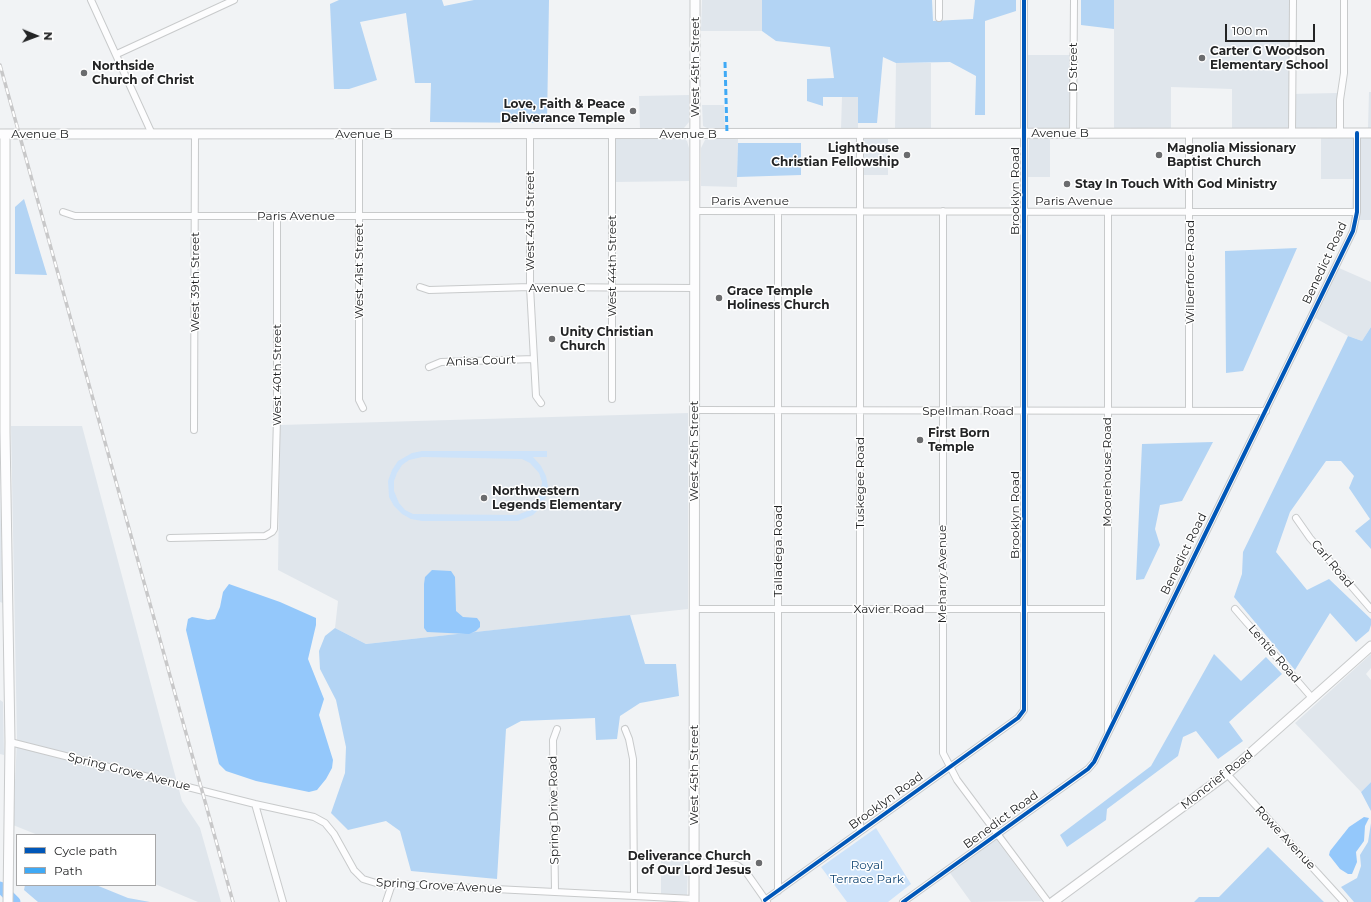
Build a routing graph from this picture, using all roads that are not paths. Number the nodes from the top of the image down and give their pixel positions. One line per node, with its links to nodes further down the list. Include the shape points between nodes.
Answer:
1 (91, 0): 10 (street)
2 (234, 0): 10 (street)
3 (695, 0): 24 (street, West 45th Street)
4 (939, 0): 9 (street)
5 (1024, 0): 11 (street, Brooklyn Road)
6 (1074, 0): 12 (street, D Street)
7 (1293, 0): 14 (street)
8 (1344, 0): 15 (street, via 1344,73 1340,100)
9 (939, 18)
10 (117, 54): 19 (street)
11 (1024, 133): 12 (street, Avenue B); 25 (street, Avenue B); 30 (street, Brooklyn Road)
12 (1073, 133): 13 (street, Avenue B)
13 (1190, 133): 14 (street, Avenue B); 31 (street, Wilberforce Road)
14 (1292, 133): 15 (street, Avenue B)
15 (1340, 133): 16 (street, Avenue B)
16 (1357, 133): 17 (street, Avenue B); 34 (street, Benedict Road)
17 (1371, 133)
18 (2, 134): 19 (street, Avenue B); 39 (street)
19 (152, 134): 20 (street, Avenue B)
20 (195, 134): 21 (street, Avenue B); 35 (street, West 39th Street)
21 (360, 134): 22 (street, Avenue B); 37 (street, West 41st Street)
22 (530, 134): 23 (street, Avenue B); 38 (street, West 43rd Street)
23 (612, 134): 24 (street, Avenue B); 42 (street, West 44th Street)
24 (695, 134): 25 (street, Avenue B); 26 (street, West 45th Street)
25 (860, 134): 28 (street, Tuskegee Road)
26 (695, 211): 27 (street, Paris Avenue); 43 (street, West 45th Street)
27 (778, 211): 28 (street, Paris Avenue); 52 (street, Talladega Road)
28 (861, 211): 29 (street, Paris Avenue); 50 (street, Tuskegee Road)
29 (943, 211): 30 (street, Paris Avenue); 53 (street, Meharry Avenue)
30 (1025, 211): 33 (street, Paris Avenue); 54 (street, Brooklyn Road)
31 (1190, 211): 33 (street, Paris Avenue); 34 (street, Paris Avenue); 55 (street, Wilberforce Road)
32 (63, 212): 35 (street, Paris Avenue, via 75,216)
33 (1108, 212): 51 (street, Moorehouse Road)
34 (1357, 212): 56 (street, Benedict Road, via 1353,231)
35 (195, 216): 36 (street, Paris Avenue); 57 (street, West 39th Street)
36 (277, 216): 37 (street, Paris Avenue); 60 (street, West 40th Street, via 275,524 272,532 265,536)
37 (359, 216): 38 (street, Paris Avenue); 48 (street, West 41st Street, via 359,400)
38 (530, 216): 41 (street, West 43rd Street)
39 (2, 272): 58 (street)
40 (420, 287): 41 (street, Avenue C, via 429,290)
41 (530, 287): 42 (street, Avenue C); 44 (street, West 43rd Street)
42 (612, 288): 43 (street, Avenue C); 46 (street, West 44th Street)
43 (695, 288): 49 (street, West 45th Street)
44 (534, 359): 45 (street, Anisa Court, via 441,362); 47 (street, West 43rd Street, via 536,396)
45 (429, 367)
46 (612, 399)
47 (541, 403)
48 (362, 408)
49 (694, 410): 52 (street, Spellman Road); 61 (street, West 45th Street)
50 (860, 410): 52 (street, Spellman Road); 53 (street, Spellman Road); 63 (street, Tuskegee Road)
51 (1107, 410): 54 (street, Spellman Road); 55 (street, Spellman Road); 65 (street, Moorehouse Road)
52 (778, 411): 62 (street, Talladega Road)
53 (942, 411): 54 (street, Spellman Road); 64 (street, Meharry Avenue)
54 (1024, 411): 68 (street, Brooklyn Road)
55 (1189, 411): 56 (street, Spellman Road)
56 (1266, 411): 73 (street, Benedict Road)
57 (194, 430)
58 (3, 432): 74 (street)
59 (1296, 518): 67 (street, Carl Road)
60 (170, 538)
61 (694, 609): 62 (street, Xavier Road); 80 (street, West 45th Street)
62 (778, 609): 63 (street, Xavier Road); 82 (street, Talladega Road)
63 (860, 609): 64 (street, Xavier Road); 78 (street, Tuskegee Road)
64 (942, 609): 68 (street, Xavier Road); 75 (street, Meharry Avenue, via 942,747)
65 (1107, 609): 68 (street, Xavier Road); 73 (street, Moorehouse Road)
66 (1235, 609): 70 (street, Lentie Road)
67 (1371, 609)
68 (1025, 610): 75 (street, Brooklyn Road, via 1024,710 1018,718)
69 (1371, 646): 70 (street, Moncrief Road)
70 (1313, 699): 76 (street, Moncrief Road)
71 (557, 729): 83 (street, Spring Drive Road, via 554,740)
72 (625, 729): 85 (street, via 630,739 632,759)
73 (1108, 733): 79 (street, Benedict Road, via 1088,769)
74 (10, 742): 77 (street, Spring Grove Avenue); 88 (street)
75 (949, 767): 78 (street, Brooklyn Road); 79 (street, Meharry Avenue)
76 (1227, 774): 94 (street, Moncrief Road); 95 (street, Rowe Avenue)
77 (255, 804): 81 (street, Spring Grove Avenue, via 314,817 325,823 354,870 363,879); 89 (street)
78 (860, 832): 82 (street, Brooklyn Road)
79 (997, 834): 92 (street, Benedict Road); 93 (street, Meharry Avenue)
80 (694, 862): 86 (street, West 45th Street); 87 (street, via 737,865 746,872)
81 (392, 884): 83 (street, Spring Grove Avenue); 90 (street)
82 (778, 890): 87 (street, Brooklyn Road)
83 (555, 892): 84 (street, Spring Grove Avenue)
84 (612, 895): 85 (street, Spring Grove Avenue); 91 (street)
85 (634, 896): 86 (street, Spring Grove Avenue)
86 (694, 901)
87 (766, 901)
88 (8, 902)
89 (283, 902)
90 (386, 902)
91 (611, 902)
92 (903, 902)
93 (1048, 902)
94 (1053, 902)
95 (1344, 902)

